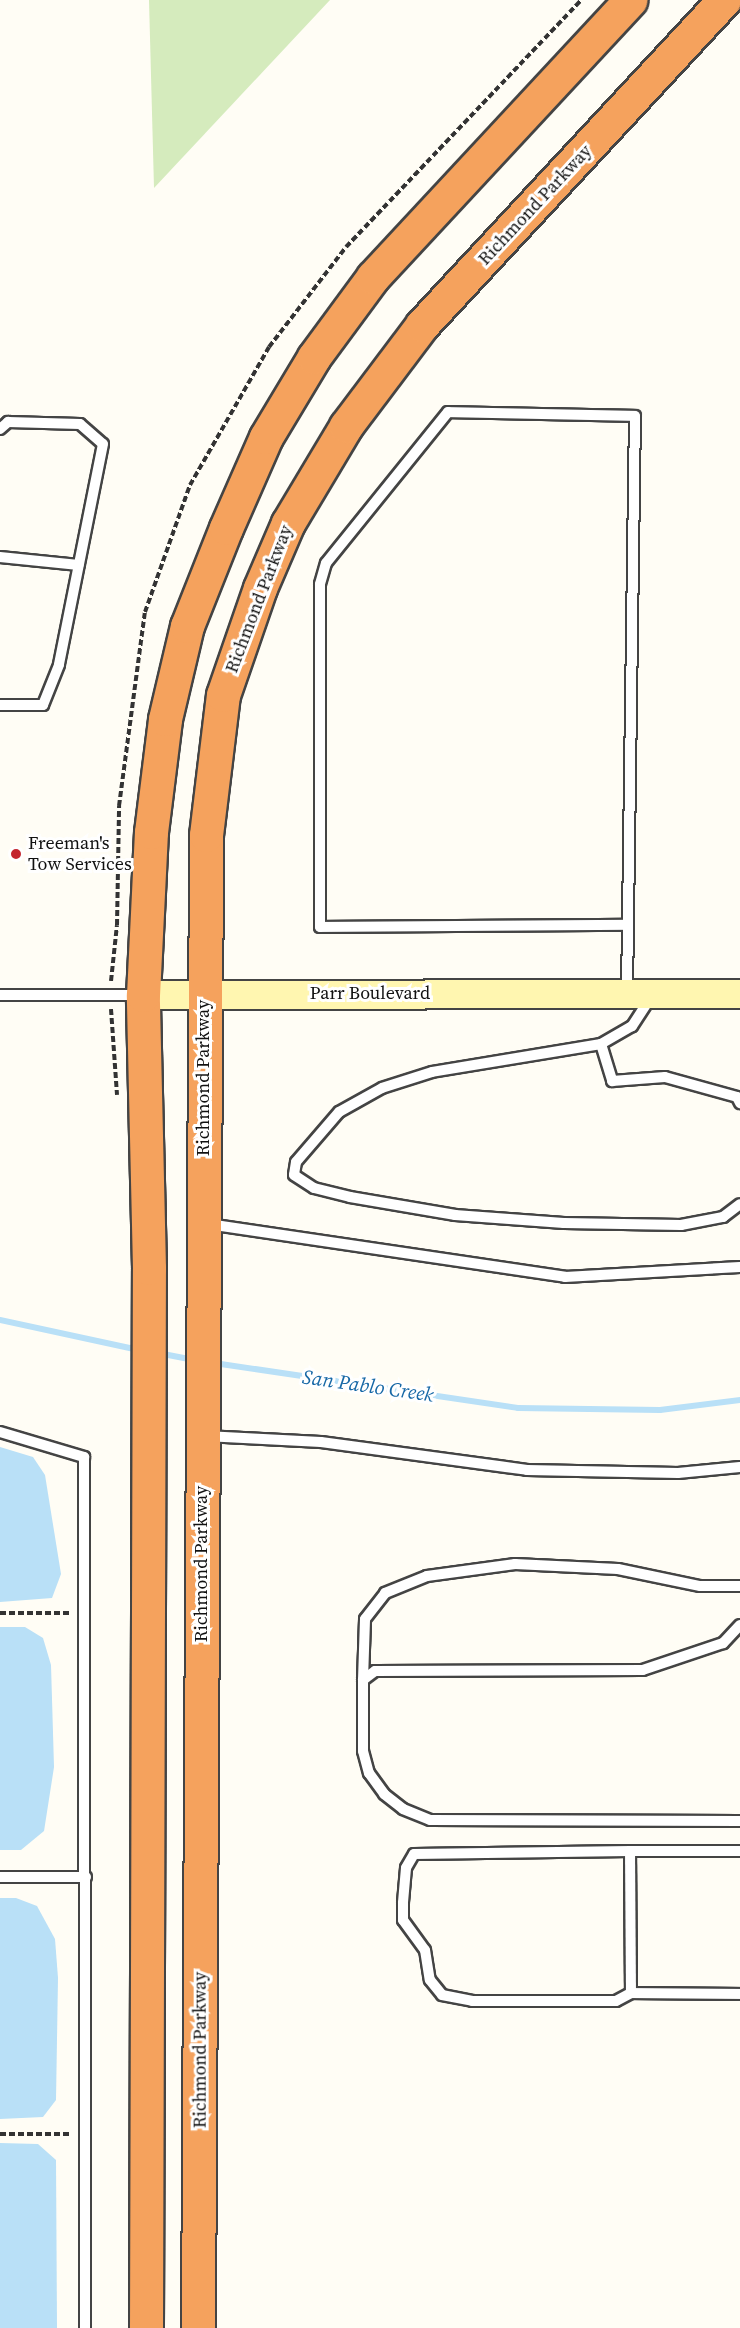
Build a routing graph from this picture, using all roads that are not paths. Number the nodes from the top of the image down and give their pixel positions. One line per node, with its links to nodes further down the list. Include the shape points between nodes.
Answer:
1 (630, 0): 12 (highway, via 373,277 314,357 266,437 187,626 165,719 151,832)
2 (724, 0): 8 (highway, Richmond Parkway, via 422,325 346,426 288,523 260,588 223,695 206,835)
3 (0, 429): 5 (lane, via 8,422 80,424 103,444)
4 (0, 557): 5 (lane)
5 (79, 565): 6 (lane, via 59,665 43,705)
6 (0, 705)
7 (628, 925): 7 (lane, via 635,416 448,412 326,563 320,584 320,927); 9 (lane)
8 (204, 993): 9 (street, Parr Boulevard); 12 (street, Parr Boulevard); 16 (highway, Richmond Parkway)
9 (640, 994): 10 (street, Parr Boulevard); 13 (lane, via 632,1026)
10 (740, 994)
11 (0, 995): 12 (lane, Parr Boulevard)
12 (142, 995): 32 (highway, via 149,1268)
13 (601, 1044): 14 (lane, via 612,1081 665,1077 737,1096); 15 (lane, via 432,1072 382,1088 339,1112 296,1162 294,1175 314,1188 361,1199 455,1215 564,1223 681,1225 723,1217)
14 (740, 1103)
15 (740, 1204)
16 (202, 1223): 17 (lane, via 565,1277); 19 (highway, Richmond Parkway)
17 (740, 1267)
18 (0, 1432): 28 (lane, via 84,1457)
19 (202, 1436): 20 (lane, via 321,1442 527,1470 678,1473); 33 (highway, Richmond Parkway)
20 (740, 1467)
21 (740, 1586): 23 (lane, via 700,1586 618,1569 515,1564 427,1576 385,1593 365,1619)
22 (740, 1625): 23 (lane, via 723,1643 643,1670 375,1671)
23 (363, 1680): 24 (lane, via 363,1751 369,1773 384,1794 403,1809 430,1820)
24 (740, 1821)
25 (630, 1851): 26 (lane); 29 (lane); 29 (lane, via 414,1854 406,1868 403,1920 424,1950 430,1980 442,1995 472,2001 616,2001)
26 (740, 1851)
27 (0, 1877): 28 (lane)
28 (86, 1877): 31 (lane)
29 (631, 1993): 30 (lane)
30 (740, 1994)
31 (85, 2328)
32 (146, 2328)
33 (198, 2328)

